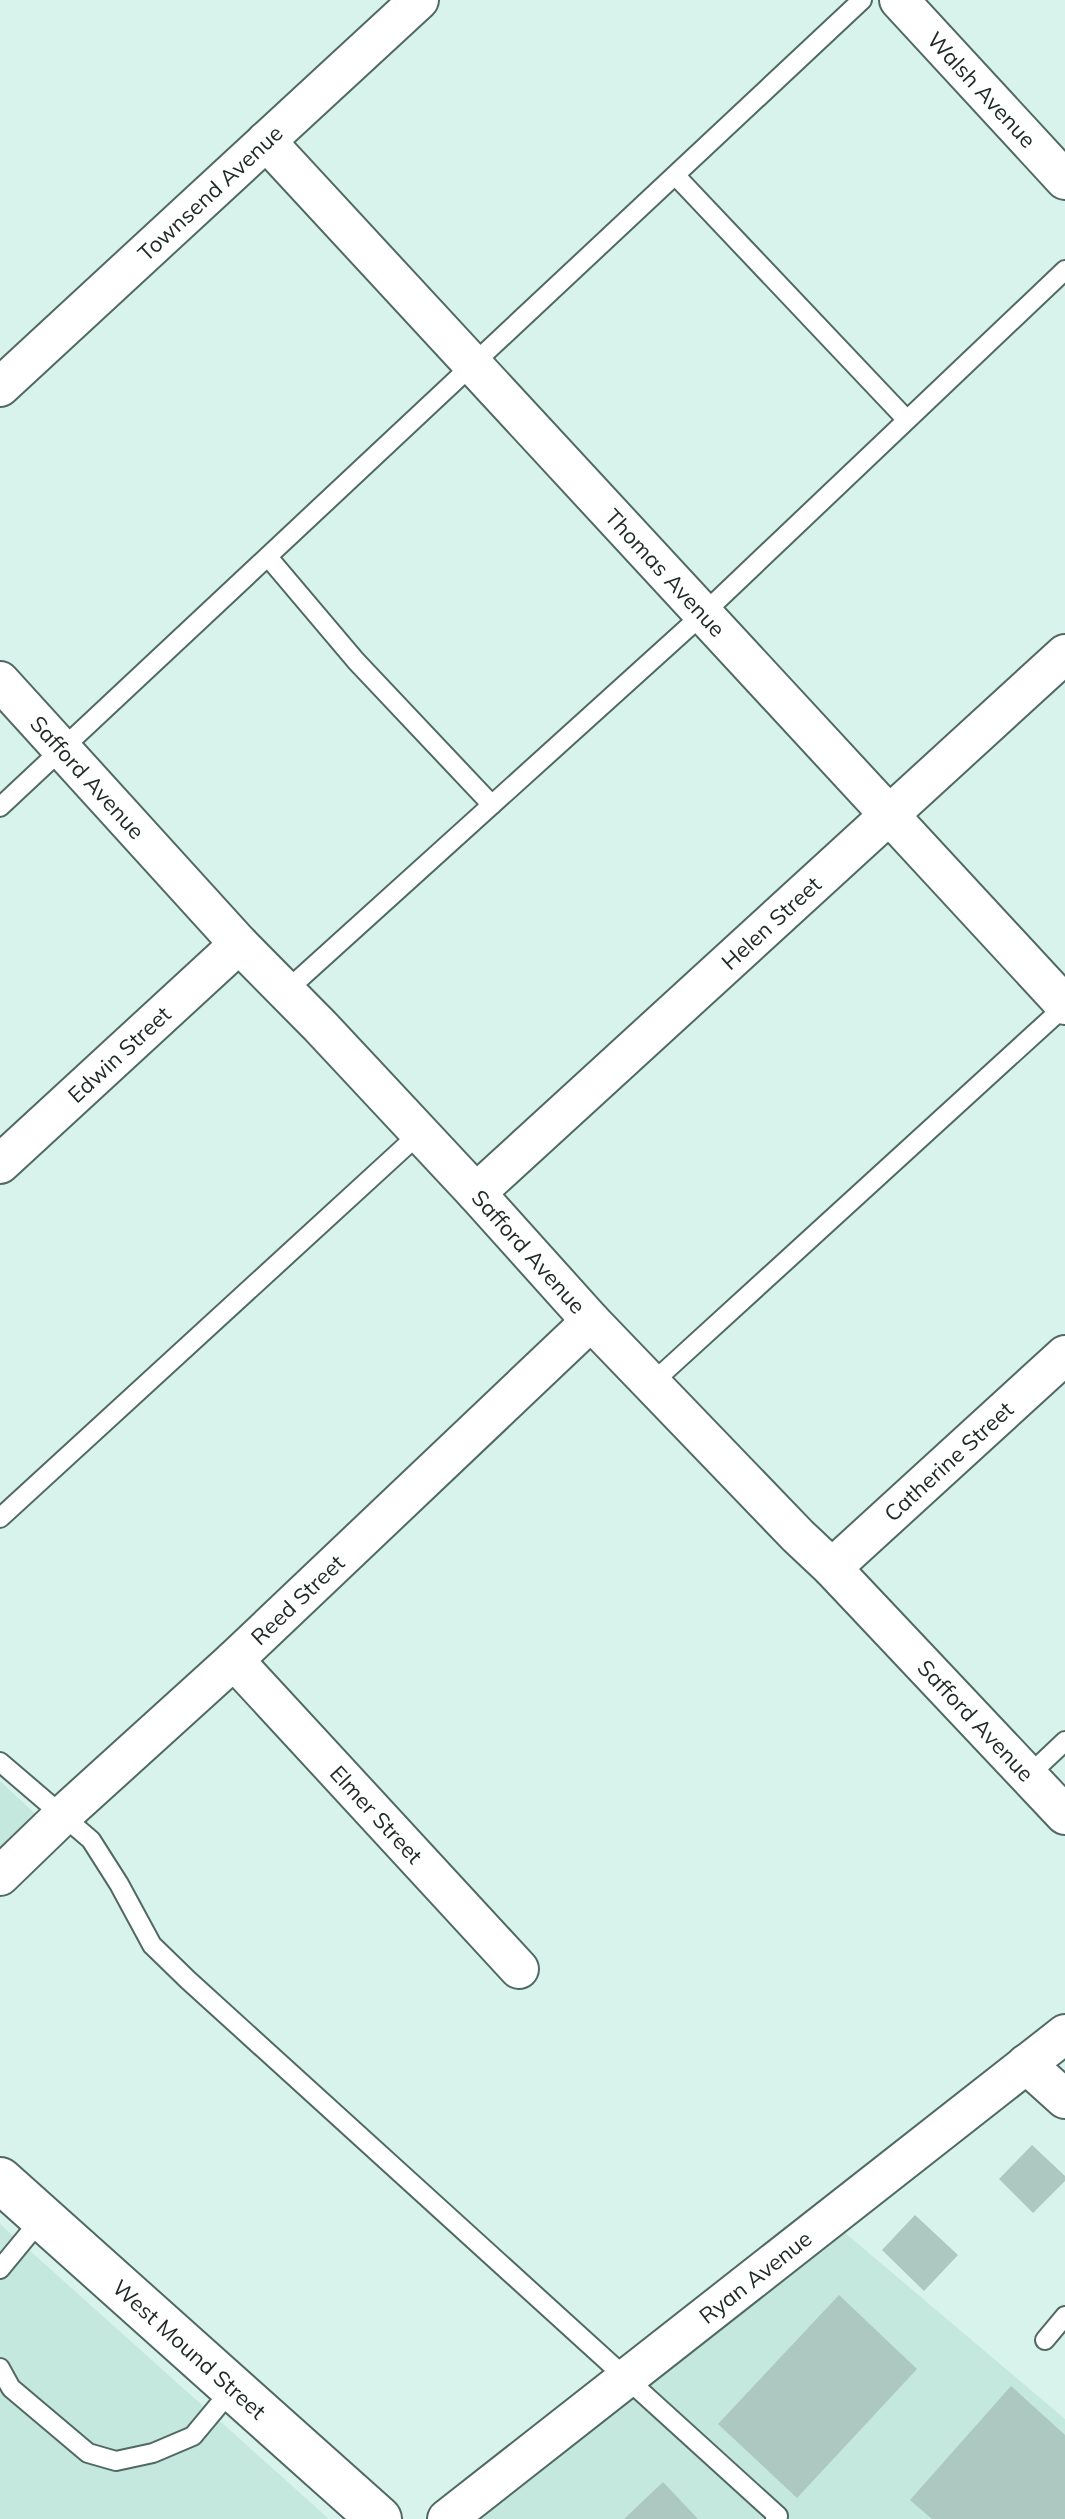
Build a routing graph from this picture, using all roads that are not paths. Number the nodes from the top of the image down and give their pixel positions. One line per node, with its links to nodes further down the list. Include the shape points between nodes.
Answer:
1 (419, 0): 4 (street, Townsend Avenue)
2 (862, 0): 5 (lane)
3 (899, 0): 6 (street, Walsh Avenue)
4 (266, 141): 8 (street, Thomas Avenue); 9 (street, Townsend Avenue)
5 (675, 175): 8 (lane); 10 (lane)
6 (1065, 180)
7 (1065, 270): 10 (lane)
8 (473, 365): 11 (lane); 12 (street, Thomas Avenue)
9 (0, 387)
10 (907, 420): 12 (lane)
11 (268, 557): 15 (lane); 16 (lane, via 356,661)
12 (703, 614): 16 (lane); 18 (street, Thomas Avenue)
13 (1065, 654): 18 (street, Helen Street)
14 (0, 681): 15 (street, Safford Avenue)
15 (62, 749): 17 (lane); 19 (street, Safford Avenue)
16 (492, 805): 20 (lane)
17 (0, 807)
18 (889, 815): 21 (street, Thomas Avenue); 24 (street, Helen Street)
19 (239, 944): 20 (street, Safford Avenue); 23 (street, Edwin Street)
20 (286, 991): 22 (street, Safford Avenue)
21 (1065, 1006): 27 (lane)
22 (420, 1133): 24 (street, Safford Avenue); 28 (lane)
23 (0, 1164)
24 (476, 1193): 25 (street, Safford Avenue)
25 (591, 1321): 27 (street, Safford Avenue); 30 (street, Reed Street)
26 (1065, 1355): 29 (street, Catherine Street)
27 (652, 1383): 29 (street, Safford Avenue)
28 (0, 1518)
29 (832, 1568): 33 (street, Safford Avenue)
30 (234, 1660): 35 (street, Reed Street); 37 (street, Elmer Street)
31 (1065, 1741): 33 (lane)
32 (0, 1762): 35 (lane)
33 (1028, 1776): 34 (street, Safford Avenue)
34 (1065, 1815)
35 (62, 1816): 36 (street, Reed Street); 47 (lane, via 91,1840 152,1945)
36 (0, 1876)
37 (519, 1969)
38 (1065, 2034): 39 (street, Ryan Avenue)
39 (1026, 2064): 40 (street); 47 (street, Ryan Avenue)
40 (1065, 2099)
41 (0, 2180): 42 (street, West Mound Street)
42 (42, 2218): 43 (lane); 48 (street, West Mound Street)
43 (0, 2269)
44 (1065, 2316): 45 (lane)
45 (1045, 2340)
46 (0, 2368): 48 (lane, via 11,2388 88,2453 116,2461 193,2436)
47 (625, 2379): 49 (lane); 51 (street, Ryan Avenue)
48 (233, 2388): 50 (street, West Mound Street)
49 (781, 2518)
50 (379, 2519)
51 (447, 2519)

